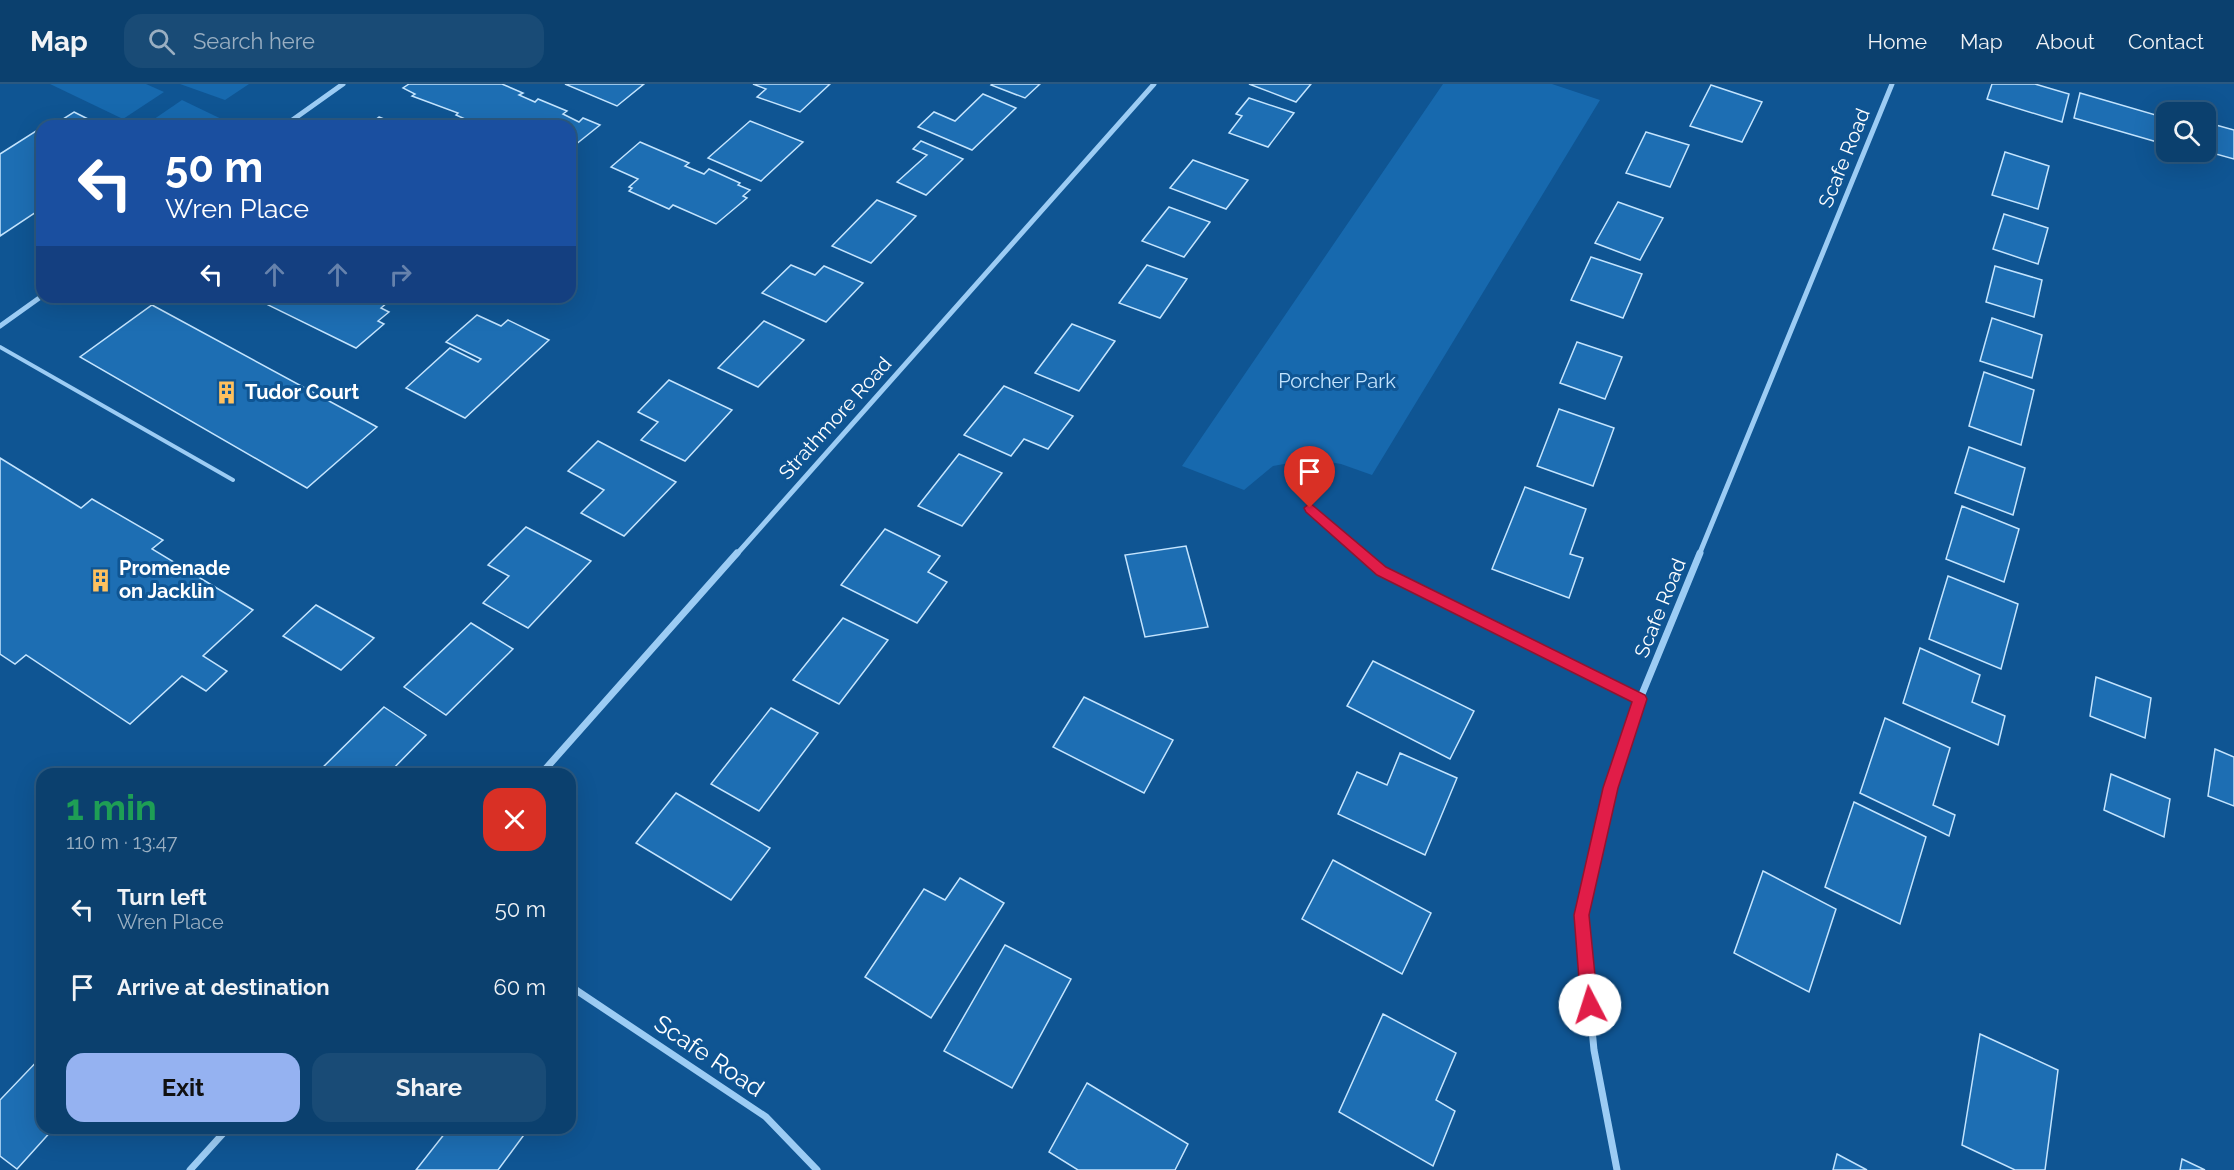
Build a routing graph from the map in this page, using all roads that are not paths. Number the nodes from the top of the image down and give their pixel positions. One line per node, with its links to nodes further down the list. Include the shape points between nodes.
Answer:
1 (344, 84): 4 (street)
2 (1154, 84): 11 (street, Strathmore Road)
3 (1892, 84): 10 (street, Scafe Road)
4 (293, 120)
5 (36, 300): 6 (street)
6 (0, 326)
7 (0, 347): 8 (lane)
8 (233, 480)
9 (1310, 508): 10 (street, via 1381,571)
10 (1640, 699): 16 (street, Scafe Road, via 1611,788 1581,915 1594,1050)
11 (546, 768)
12 (576, 990): 15 (street, Scafe Road, via 766,1117)
13 (223, 1134): 14 (street)
14 (190, 1170)
15 (817, 1170)
16 (1617, 1170)

